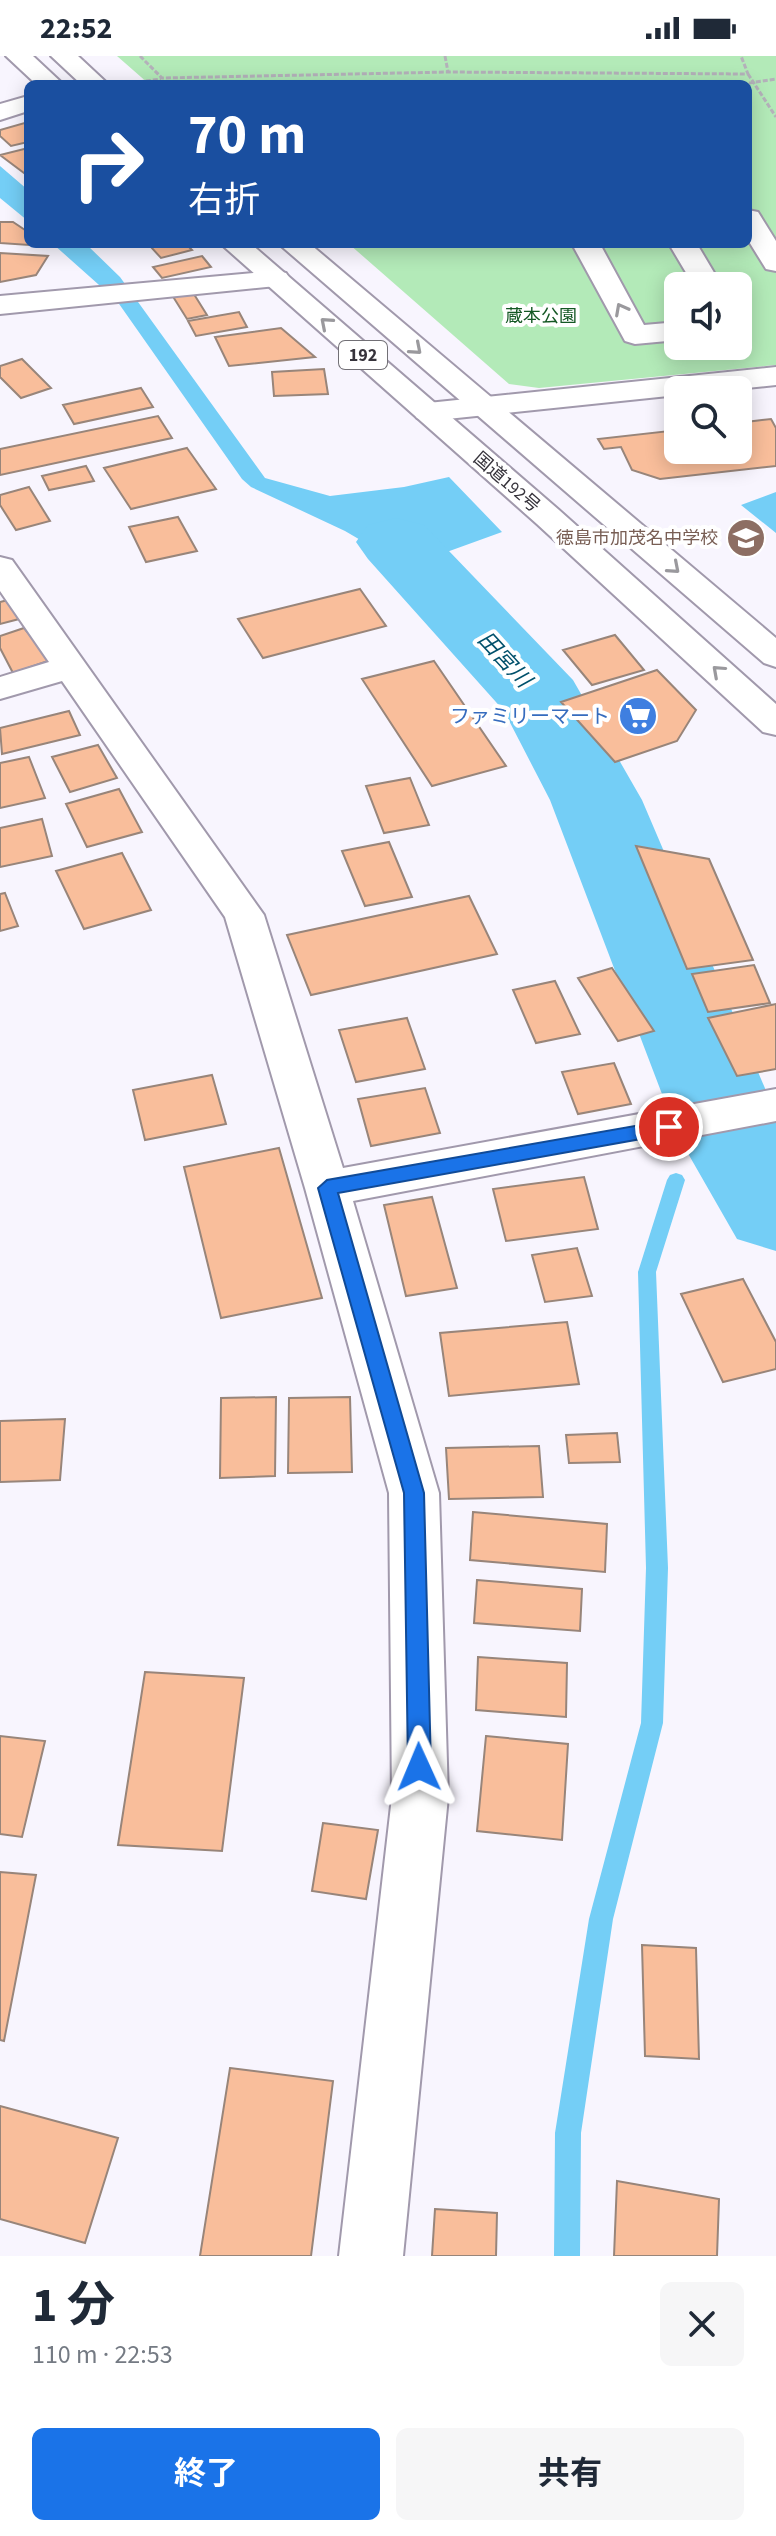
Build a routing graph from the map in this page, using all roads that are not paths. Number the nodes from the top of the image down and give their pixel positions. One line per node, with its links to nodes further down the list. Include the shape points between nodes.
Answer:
1 (18, 56): 3 (main road)
2 (63, 56): 4 (main road)
3 (46, 80)
4 (91, 80)
5 (24, 104): 6 (main road)
6 (0, 112)
7 (752, 207): 9 (main road)
8 (752, 210): 14 (main road)
9 (776, 213)
10 (240, 248): 16 (main road, 国道192号 / 192)
11 (298, 248): 20 (main road, 192, one-way to 20)
12 (588, 248): 18 (main road, one-way to 12, via 635,335)
13 (685, 248): 15 (main road)
14 (776, 263)
15 (700, 272)
16 (276, 279): 17 (main road); 21 (main road, 国道192号 / 192, one-way to 16)
17 (0, 305)
18 (664, 332)
19 (776, 376): 20 (main road)
20 (484, 406): 21 (main road); 23 (main road, 192, one-way to 23)
21 (428, 412): 26 (main road, 国道192号 / 192, one-way to 21)
22 (0, 567): 24 (main road)
23 (776, 656)
24 (72, 667): 25 (main road); 28 (main road, via 244,915)
25 (0, 688)
26 (776, 724)
27 (759, 1108): 28 (main road)
28 (327, 1188): 29 (main road, via 414,1493 420,1797)
29 (371, 2256)

